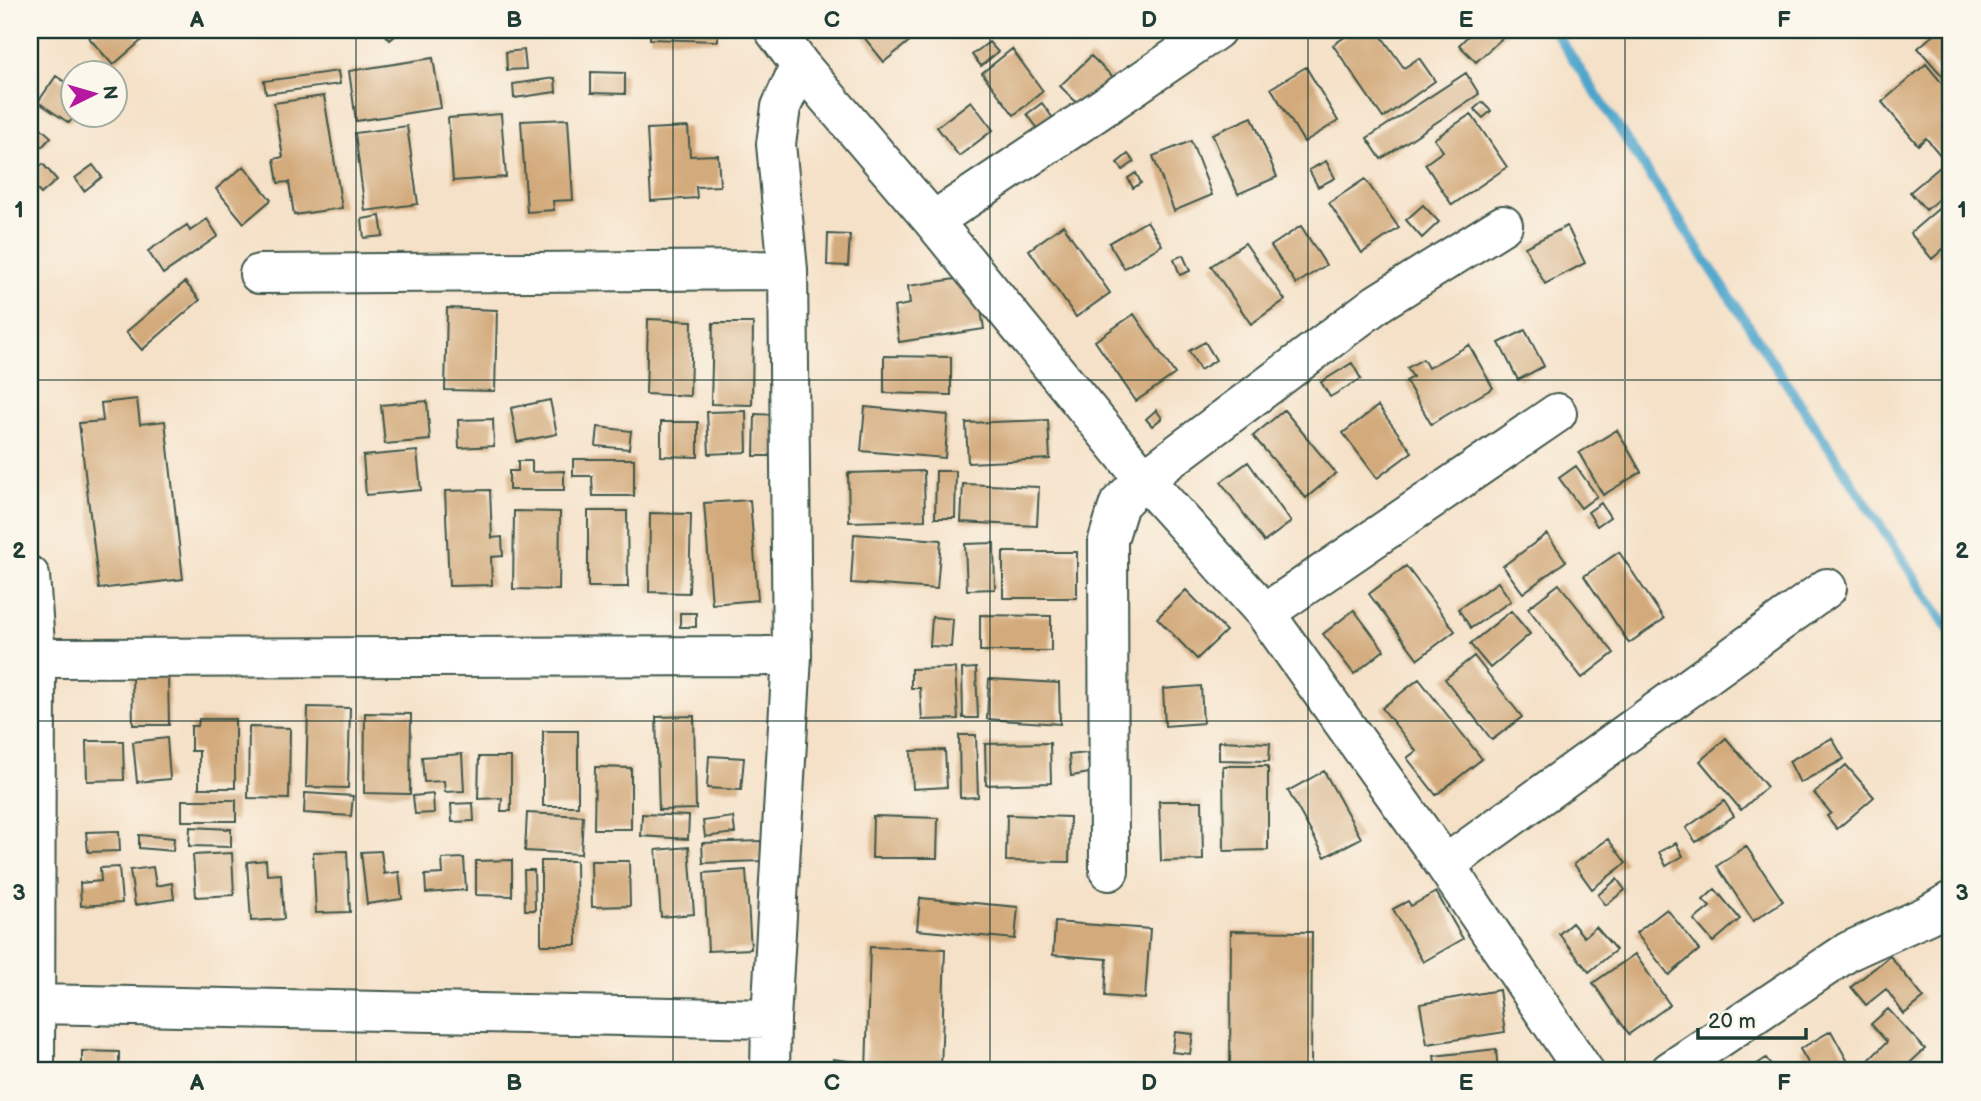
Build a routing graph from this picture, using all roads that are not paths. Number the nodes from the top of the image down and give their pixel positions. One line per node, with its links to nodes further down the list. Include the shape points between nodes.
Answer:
1 (774, 30): 3 (street)
2 (1216, 30): 4 (street)
3 (800, 65): 4 (street); 6 (street, via 781,107 776,144)
4 (933, 221): 9 (street)
5 (1503, 225): 9 (street, via 1378,303)
6 (788, 270): 7 (street); 13 (street)
7 (259, 274)
8 (1557, 413): 12 (street)
9 (1144, 479): 12 (street); 16 (street, via 1119,504 1108,540)
10 (30, 576): 14 (street)
11 (1826, 588): 15 (street)
12 (1265, 614): 15 (street)
13 (792, 656): 14 (street); 19 (street)
14 (36, 658): 18 (street)
15 (1445, 865): 22 (street)
16 (1109, 871)
17 (1951, 901): 23 (street, via 1849,951)
18 (36, 1004): 19 (street); 20 (street)
19 (771, 1019): 21 (street)
20 (36, 1071)
21 (771, 1071)
22 (1584, 1071)
23 (1670, 1071)

